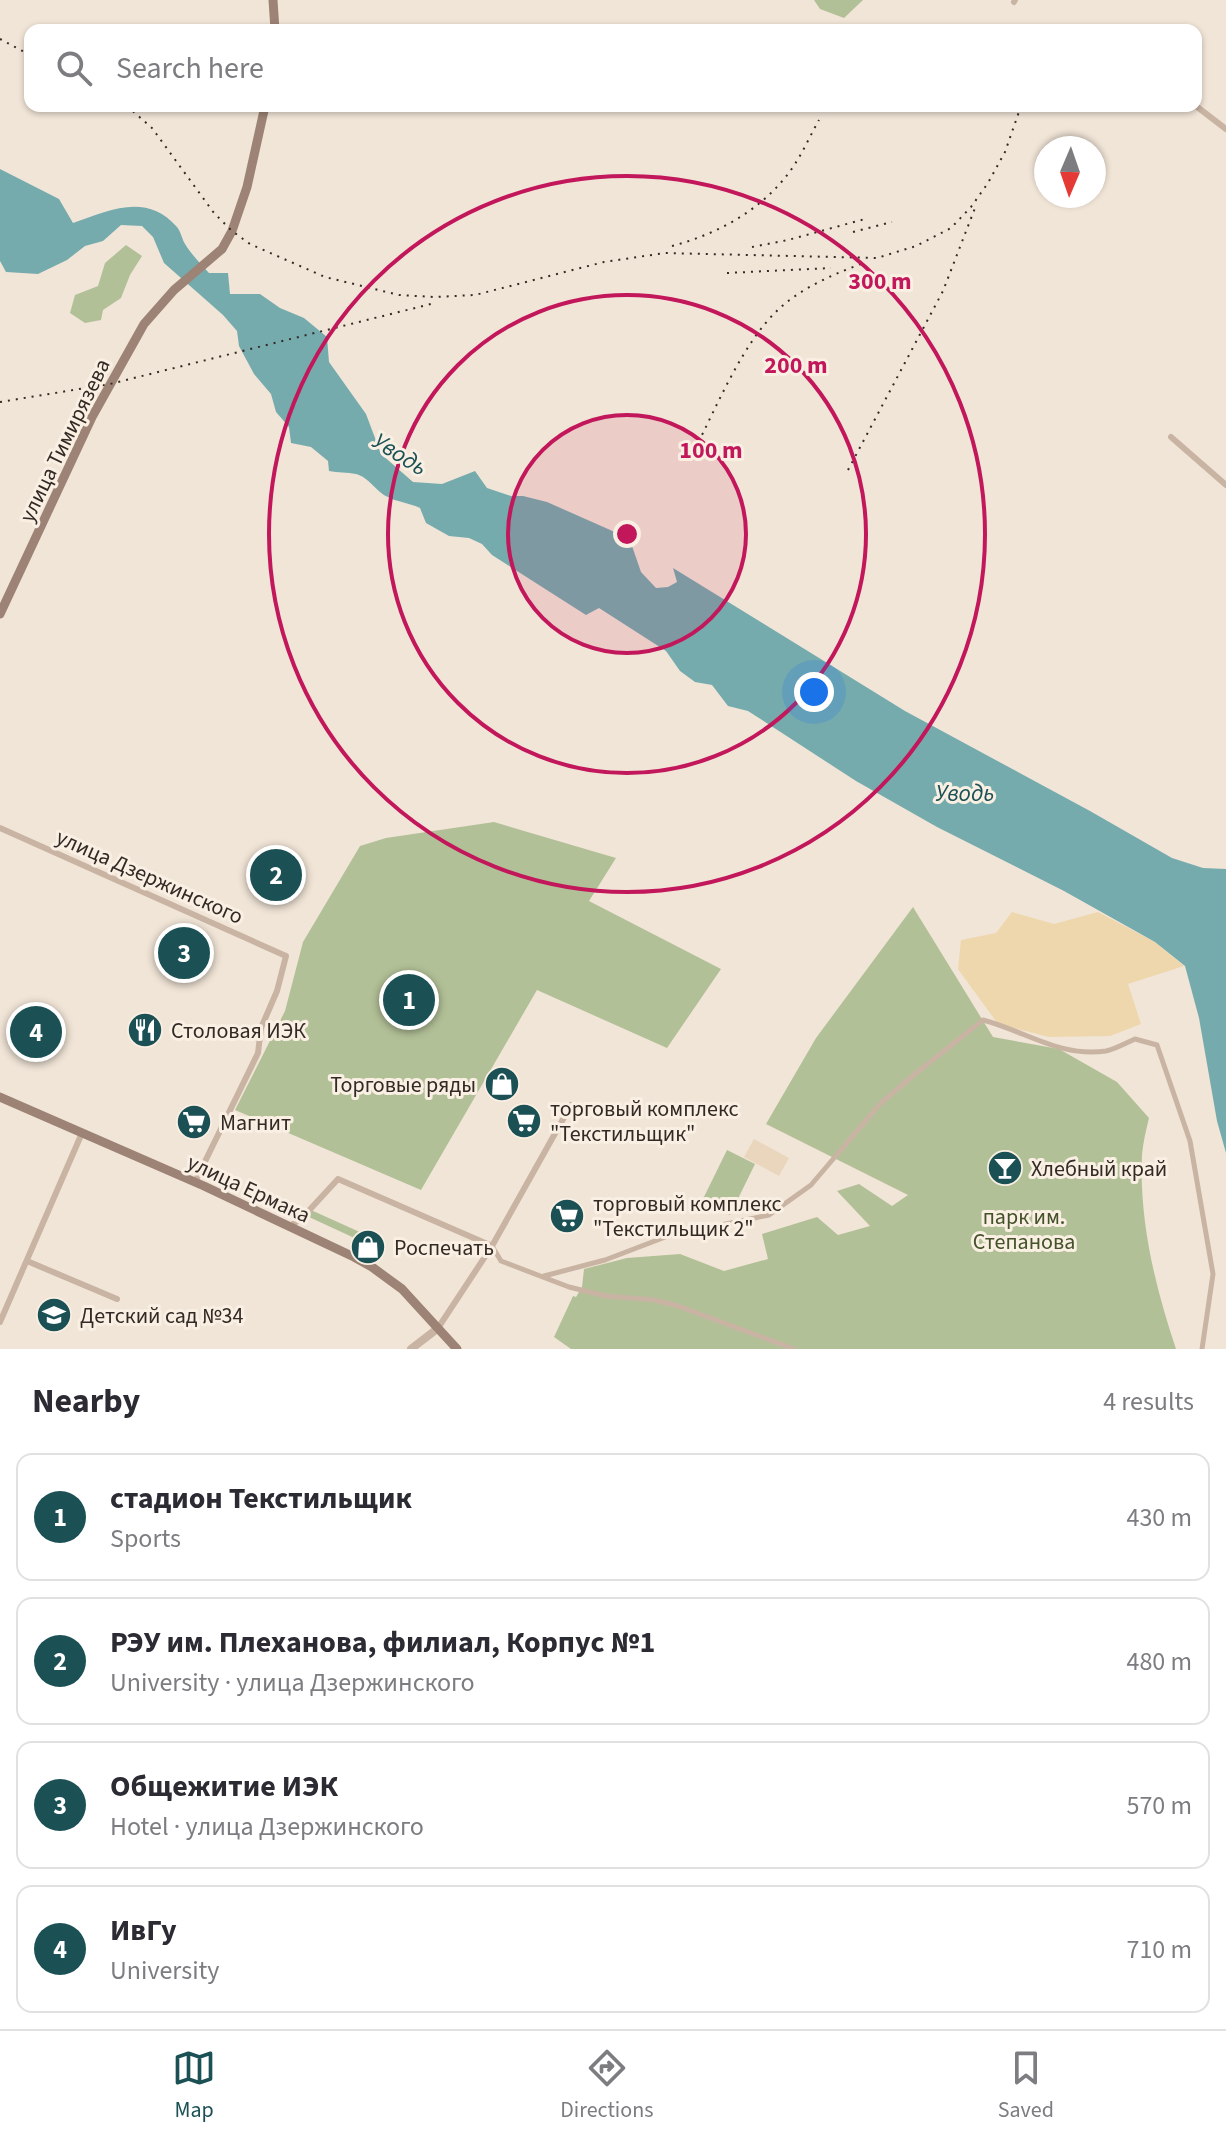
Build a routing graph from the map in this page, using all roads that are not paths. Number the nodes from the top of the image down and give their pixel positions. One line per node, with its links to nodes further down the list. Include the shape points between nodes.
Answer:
1 (273, 0): 2 (main road)
2 (275, 24)
3 (1202, 111): 5 (street)
4 (264, 112): 8 (main road, улица Тимирязева, via 247,187 222,249 144,324 96,409)
5 (1226, 129)
6 (1171, 437): 7 (street)
7 (1226, 485)
8 (0, 614)
9 (0, 828): 13 (street, улица Дзержинского, via 286,956 261,1028 258,1053)
10 (0, 1097): 12 (main road, улица Ермака)
11 (571, 1105): 15 (street)
12 (82, 1133): 13 (main road, улица Ермака); 16 (street)
13 (195, 1182): 14 (main road, улица Ермака)
14 (289, 1227): 15 (street, via 338,1179); 20 (main road, улица Ермака, via 380,1272)
15 (492, 1246): 17 (street, via 501,1261); 20 (street)
16 (27, 1261): 18 (street); 19 (street)
17 (544, 1276): 23 (street, via 585,1292 678,1306); 24 (street, via 681,1231 769,1215 811,1185 880,1104 983,1020 1077,1053 1109,1051 1135,1039 1157,1045 1190,1141 1213,1274)
18 (117, 1299)
19 (0, 1322)
20 (437, 1329): 21 (street); 22 (main road, улица Ермака)
21 (411, 1349)
22 (457, 1349)
23 (794, 1349)
24 (1202, 1349)

